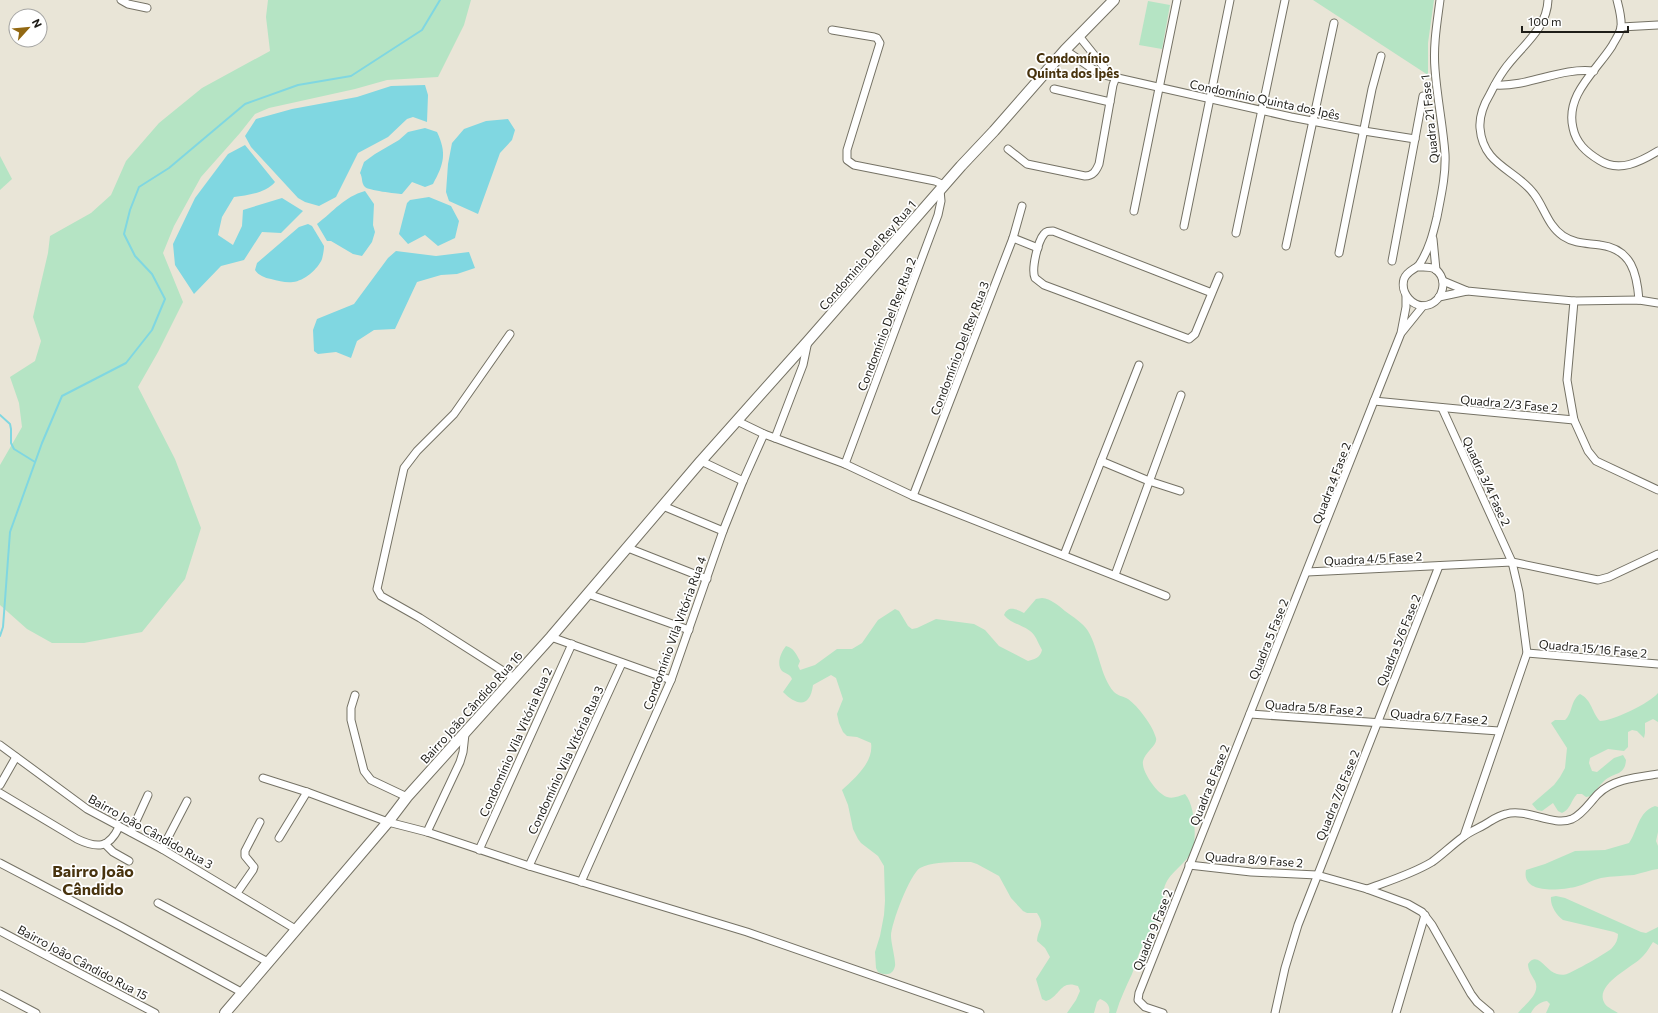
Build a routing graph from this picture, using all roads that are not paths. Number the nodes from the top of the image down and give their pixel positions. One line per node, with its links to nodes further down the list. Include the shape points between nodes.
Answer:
1 (121, 0): 9 (street)
2 (1114, 0): 14 (street, Condominio Del Rey Rua 1)
3 (1177, 0): 20 (street)
4 (1230, 0): 23 (street)
5 (1286, 0): 25 (street)
6 (1440, 0): 36 (street, Quadra 21 Fase 1, via 1435,69 1445,164)
7 (1548, 0): 19 (street, via 1542,24 1503,70)
8 (1617, 0): 12 (street)
9 (147, 8)
10 (1334, 23): 26 (street)
11 (1658, 26): 12 (street)
12 (1621, 27): 17 (street, via 1618,36)
13 (832, 30): 31 (street, via 874,37 880,43 847,150 847,160 854,164 935,181)
14 (1079, 36): 15 (street, Condominio Del Rey Rua 1); 18 (street)
15 (1065, 50): 18 (street, Condomínio Quinta dos Ipês, via 1100,74); 31 (street, Condominio Del Rey Rua 1)
16 (1381, 56): 27 (street)
17 (1594, 71): 19 (street, via 1574,71 1516,84); 30 (street, via 1578,91 1571,114 1574,134 1587,153 1603,163 1617,166 1640,162)
18 (1113, 76): 20 (street, Condomínio Quinta dos Ipês); 24 (street)
19 (1495, 85): 50 (street, via 1484,104 1480,118 1480,129 1490,155 1533,192 1558,232 1578,243 1606,246 1623,254 1635,272)
20 (1158, 88): 23 (street, Condomínio Quinta dos Ipês); 33 (street)
21 (1054, 89): 24 (street)
22 (1423, 96): 28 (street)
23 (1210, 99): 25 (street, Condomínio Quinta dos Ipês); 34 (street)
24 (1110, 102): 29 (street, via 1099,164 1097,170 1090,175 1084,176 1027,164)
25 (1261, 110): 26 (street, Condomínio Quinta dos Ipês); 35 (street)
26 (1312, 121): 27 (street, Condomínio Quinta dos Ipês); 38 (street)
27 (1364, 131): 28 (street, Condomínio Quinta dos Ipês); 40 (street)
28 (1415, 139): 41 (street)
29 (1008, 149)
30 (1658, 151)
31 (942, 188): 56 (street, Condominio Del Rey Rua 1); 67 (street, Condomínio Del Rey Rua 2, via 938,215)
32 (1022, 206): 37 (street, Condomínio Del Rey Rua 3)
33 (1134, 211)
34 (1184, 226)
35 (1236, 233)
36 (1433, 235): 42 (street, Quadra 21 Fase 1); 43 (street, Quadra 21 Fase 1)
37 (1013, 238): 39 (street); 72 (street, Condomínio Del Rey Rua 3)
38 (1286, 246)
39 (1038, 248): 47 (street, via 1045,234 1053,231); 47 (street, via 1033,271 1037,280 1044,285 1185,339 1192,338 1195,334)
40 (1338, 253)
41 (1392, 261)
42 (1417, 267): 43 (street, via 1428,266); 48 (street, via 1404,278 1403,288)
43 (1436, 270): 45 (street)
44 (1219, 276): 47 (street)
45 (1443, 281): 46 (street); 49 (street)
46 (1467, 291): 49 (street); 51 (street)
47 (1212, 293)
48 (1406, 296): 53 (street, via 1416,305); 55 (street)
49 (1440, 297): 53 (street)
50 (1639, 300): 51 (street); 52 (street)
51 (1574, 301): 62 (street, via 1567,380)
52 (1658, 303)
53 (1423, 306): 55 (street)
54 (510, 334): 91 (street, via 454,414 417,451 404,468 377,589 381,596)
55 (1401, 334): 59 (street, Quadra 4 Fase 2)
56 (808, 341): 61 (street, Condominio Del Rey Rua 1); 64 (street, Condominio Del Rey Rua 1, via 803,365)
57 (1139, 365): 66 (street)
58 (1181, 395): 69 (street)
59 (1374, 402): 60 (street, Quadra 2/3 Fase 2); 80 (street, Quadra 4 Fase 2)
60 (1442, 408): 62 (street, Quadra 2/3 Fase 2); 78 (street, Quadra 3/4 Fase 2)
61 (737, 420): 63 (street); 65 (street, Bairro João Cândido Rua 16)
62 (1574, 420): 70 (street, via 1588,451 1596,461)
63 (764, 434): 64 (street); 68 (street, Condomínio Vila Vitória Rua 4)
64 (775, 438): 67 (street)
65 (702, 461): 68 (street); 73 (street, Bairro João Cândido Rua 16)
66 (1101, 461): 69 (street); 77 (street)
67 (845, 464): 72 (street)
68 (743, 481): 74 (street, Condomínio Vila Vitória Rua 4)
69 (1149, 481): 71 (street); 81 (street)
70 (1658, 490)
71 (1180, 491)
72 (913, 496): 77 (street)
73 (663, 506): 74 (street); 75 (street, Bairro João Cândido Rua 16)
74 (723, 531): 82 (street, Condomínio Vila Vitória Rua 4)
75 (628, 548): 82 (street); 83 (street, Bairro João Cândido Rua 16)
76 (1658, 554): 78 (street, Quadra 4/5 Fase 2, via 1602,580)
77 (1064, 555): 81 (street)
78 (1512, 562): 79 (street, Quadra 4/5 Fase 2); 88 (street, Quadra 3/4 Fase 2, via 1520,592)
79 (1439, 566): 80 (street, Quadra 4/5 Fase 2); 95 (street, Quadra 5/6 Fase 2)
80 (1307, 572): 94 (street, Quadra 5 Fase 2)
81 (1115, 575): 84 (street)
82 (707, 579): 85 (street, Condomínio Vila Vitória Rua 4)
83 (588, 594): 85 (street); 86 (street, Bairro João Cândido Rua 16)
84 (1166, 596)
85 (689, 630): 92 (street, Condomínio Vila Vitória Rua 4)
86 (551, 637): 87 (street); 91 (street, Bairro João Cândido Rua 16)
87 (572, 644): 89 (street); 117 (street, Condomínio Vila Vitória Rua 2)
88 (1527, 653): 90 (street, Quadra 15/16 Fase 2); 96 (street)
89 (622, 663): 92 (street); 121 (street, Condomínio Vila Vitória Rua 3)
90 (1658, 664)
91 (514, 678): 97 (street, Bairro João Cândido Rua 16)
92 (671, 680): 123 (street, Condomínio Vila Vitória Rua 4)
93 (355, 695): 106 (street, via 351,720 364,771 371,780)
94 (1250, 714): 95 (street, Quadra 5/8 Fase 2); 120 (street, Quadra 8 Fase 2)
95 (1377, 723): 96 (street, Quadra 6/7 Fase 2); 122 (street, Quadra 7/8 Fase 2)
96 (1499, 731): 113 (street)
97 (465, 734): 106 (street, Bairro João Cândido Rua 16); 112 (street, via 460,762)
98 (0, 745): 99 (street, Bairro João Cândido Rua 3)
99 (16, 757): 102 (street); 110 (street, Bairro João Cândido Rua 3, via 87,808)
100 (1658, 774): 113 (street, via 1608,786 1598,793 1580,814 1570,819 1561,821 1529,813 1507,813)
101 (262, 778): 103 (street)
102 (0, 786)
103 (307, 792): 109 (street); 114 (street)
104 (0, 793): 115 (street, via 89,845)
105 (148, 795): 111 (street)
106 (407, 798): 109 (street, Bairro João Cândido Rua 16)
107 (187, 801): 116 (street)
108 (260, 822): 125 (street, via 245,851 245,856 254,867)
109 (388, 822): 112 (street); 128 (street, Bairro João Cândido Rua 16)
110 (119, 827): 111 (street, Bairro João Cândido Rua 3); 115 (street, via 113,838)
111 (131, 832): 116 (street, Bairro João Cândido Rua 3)
112 (427, 832): 117 (street)
113 (1464, 836): 124 (street, via 1425,865)
114 (279, 838)
115 (105, 844): 118 (street)
116 (162, 849): 125 (street, Bairro João Cândido Rua 3)
117 (479, 850): 121 (street)
118 (129, 861)
119 (0, 863): 131 (street)
120 (1189, 865): 122 (street, Quadra 8/9 Fase 2, via 1251,872); 138 (street, Quadra 9 Fase 2, via 1139,993 1138,1000 1144,1007)
121 (529, 866): 123 (street)
122 (1317, 875): 124 (street, Quadra 8/9 Fase 2); 139 (street, Quadra 7/8 Fase 2, via 1290,948)
123 (581, 882): 137 (street, via 747,932)
124 (1367, 889): 127 (street, Quadra 8/9 Fase 2, via 1413,906)
125 (237, 893): 128 (street, Bairro João Cândido Rua 3)
126 (158, 903): 130 (street)
127 (1425, 915): 140 (street); 141 (street, via 1471,994)
128 (297, 930): 130 (street, Bairro João Cândido Rua 16)
129 (0, 931): 135 (street, Bairro João Cândido Rua 15)
130 (268, 962): 131 (street, Bairro João Cândido Rua 16)
131 (243, 993): 136 (street, Bairro João Cândido Rua 16)
132 (0, 994): 133 (street)
133 (28, 1011): 134 (street)
134 (36, 1013)
135 (155, 1013)
136 (225, 1013)
137 (980, 1013)
138 (1163, 1013)
139 (1275, 1013)
140 (1396, 1013)
141 (1490, 1013)

